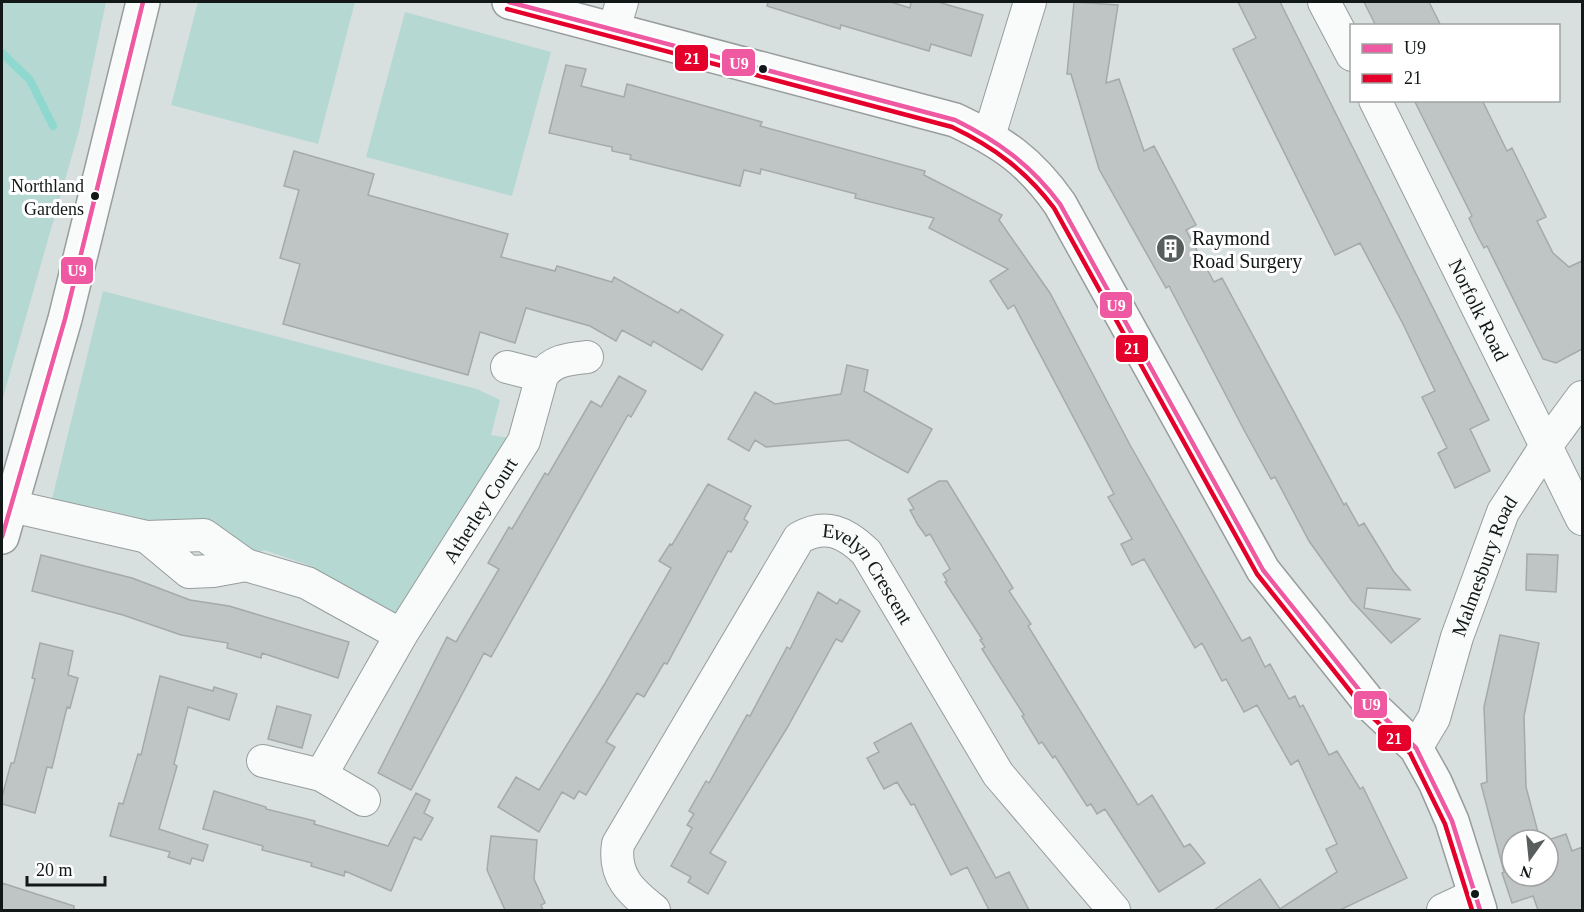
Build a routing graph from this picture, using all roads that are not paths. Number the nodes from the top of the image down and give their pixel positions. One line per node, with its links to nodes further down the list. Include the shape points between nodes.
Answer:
1 (143, 2): 14 (street, via 66,319)
2 (509, 2): 5 (street)
3 (1030, 2): 8 (street)
4 (1324, 2): 6 (street)
5 (618, 15): 8 (street, via 955,120)
6 (1350, 51)
7 (1377, 102): 13 (street, Norfolk Road)
8 (989, 136): 18 (street, via 1018,155 1060,204 1268,576 1372,706)
9 (587, 357): 11 (street, via 560,360)
10 (507, 367): 11 (street)
11 (542, 376): 17 (street, Atherley Court, via 524,441)
12 (1582, 398): 13 (street, Malmesbury Road)
13 (1546, 446): 15 (street, Norfolk Road); 18 (street, Malmesbury Road, via 1503,512 1457,638 1434,718)
14 (11, 506): 16 (street); 17 (street, via 147,537 204,535 246,565 307,583)
15 (1582, 519)
16 (2, 537)
17 (401, 635): 20 (street, Atherley Court)
18 (1416, 748): 22 (street, via 1452,821)
19 (263, 761): 20 (street)
20 (321, 775): 21 (street)
21 (363, 800)
22 (1477, 903): 25 (street)
23 (654, 910): 24 (street, Evelyn Crescent, via 632,893 621,877 616,860 618,844 799,538 813,530 834,529 866,552 998,774)
24 (1114, 910)
25 (1443, 910)

